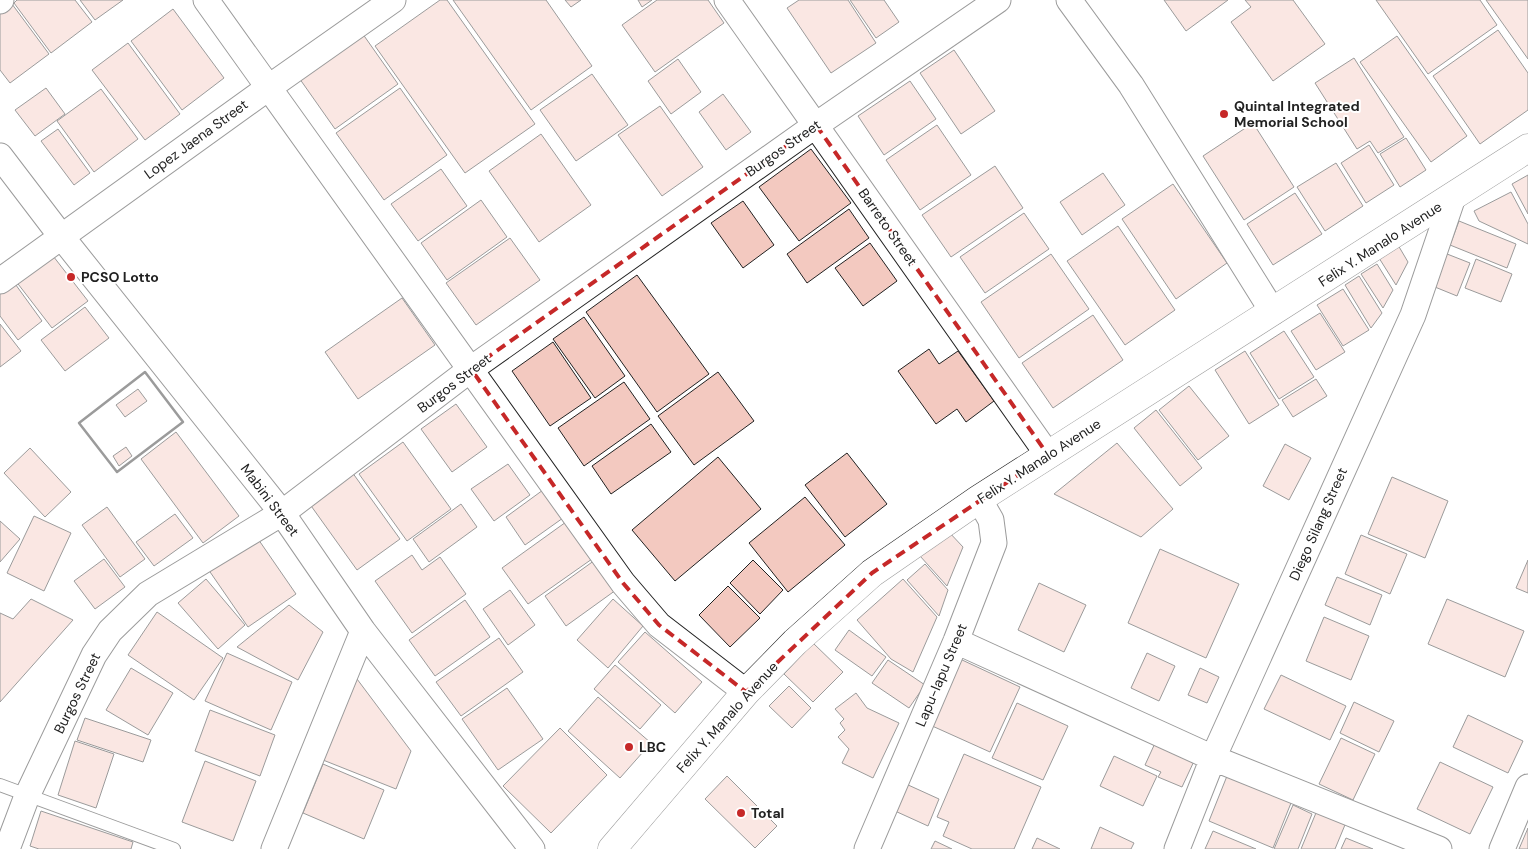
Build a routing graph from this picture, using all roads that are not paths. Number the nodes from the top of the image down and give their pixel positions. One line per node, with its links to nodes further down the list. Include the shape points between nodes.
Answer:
1 (206, 0): 6 (street)
2 (393, 0): 6 (street, Lopez Jaena Street)
3 (727, 0): 7 (street, Barreto Street)
4 (998, 0): 7 (street, Burgos Street)
5 (1069, 0): 13 (street, via 1130,85)
6 (268, 88): 11 (street, Lopez Jaena Street); 14 (street)
7 (816, 125): 14 (street, Burgos Street); 15 (street, Barreto Street)
8 (1528, 148): 10 (main road, Felix Y. Manalo Avenue)
9 (0, 156): 11 (street, Mabini Street)
10 (1453, 197): 13 (main road, Felix Y. Manalo Avenue); 21 (street, Diego Silang Street, via 1413,314)
11 (61, 236): 12 (street, Lopez Jaena Street); 17 (street, Mabini Street)
12 (0, 281)
13 (1273, 312): 15 (main road, Felix Y. Manalo Avenue)
14 (471, 369): 17 (street, Burgos Street); 20 (street, via 623,582 659,625)
15 (1048, 455): 16 (main road, Felix Y. Manalo Avenue)
16 (979, 498): 19 (street, Lapu-lapu Street, via 991,520 994,543); 20 (main road, Felix Y. Manalo Avenue, via 872,573 795,642)
17 (282, 514): 18 (street, Mabini Street); 24 (street, Burgos Street, via 148,594 110,632 94,655)
18 (363, 631): 27 (street); 28 (street, Mabini Street)
19 (956, 641): 21 (street); 30 (street, Lapu-lapu Street)
20 (746, 692): 29 (main road, Felix Y. Manalo Avenue)
21 (1212, 758): 31 (street, Diego Silang Street); 32 (street)
22 (0, 785): 24 (lane)
23 (1528, 787): 33 (street)
24 (28, 796): 25 (street, Burgos Street); 26 (lane)
25 (7, 849)
26 (174, 849)
27 (274, 849)
28 (532, 849)
29 (612, 849)
30 (867, 849)
31 (1177, 849)
32 (1439, 849)
33 (1502, 849)

